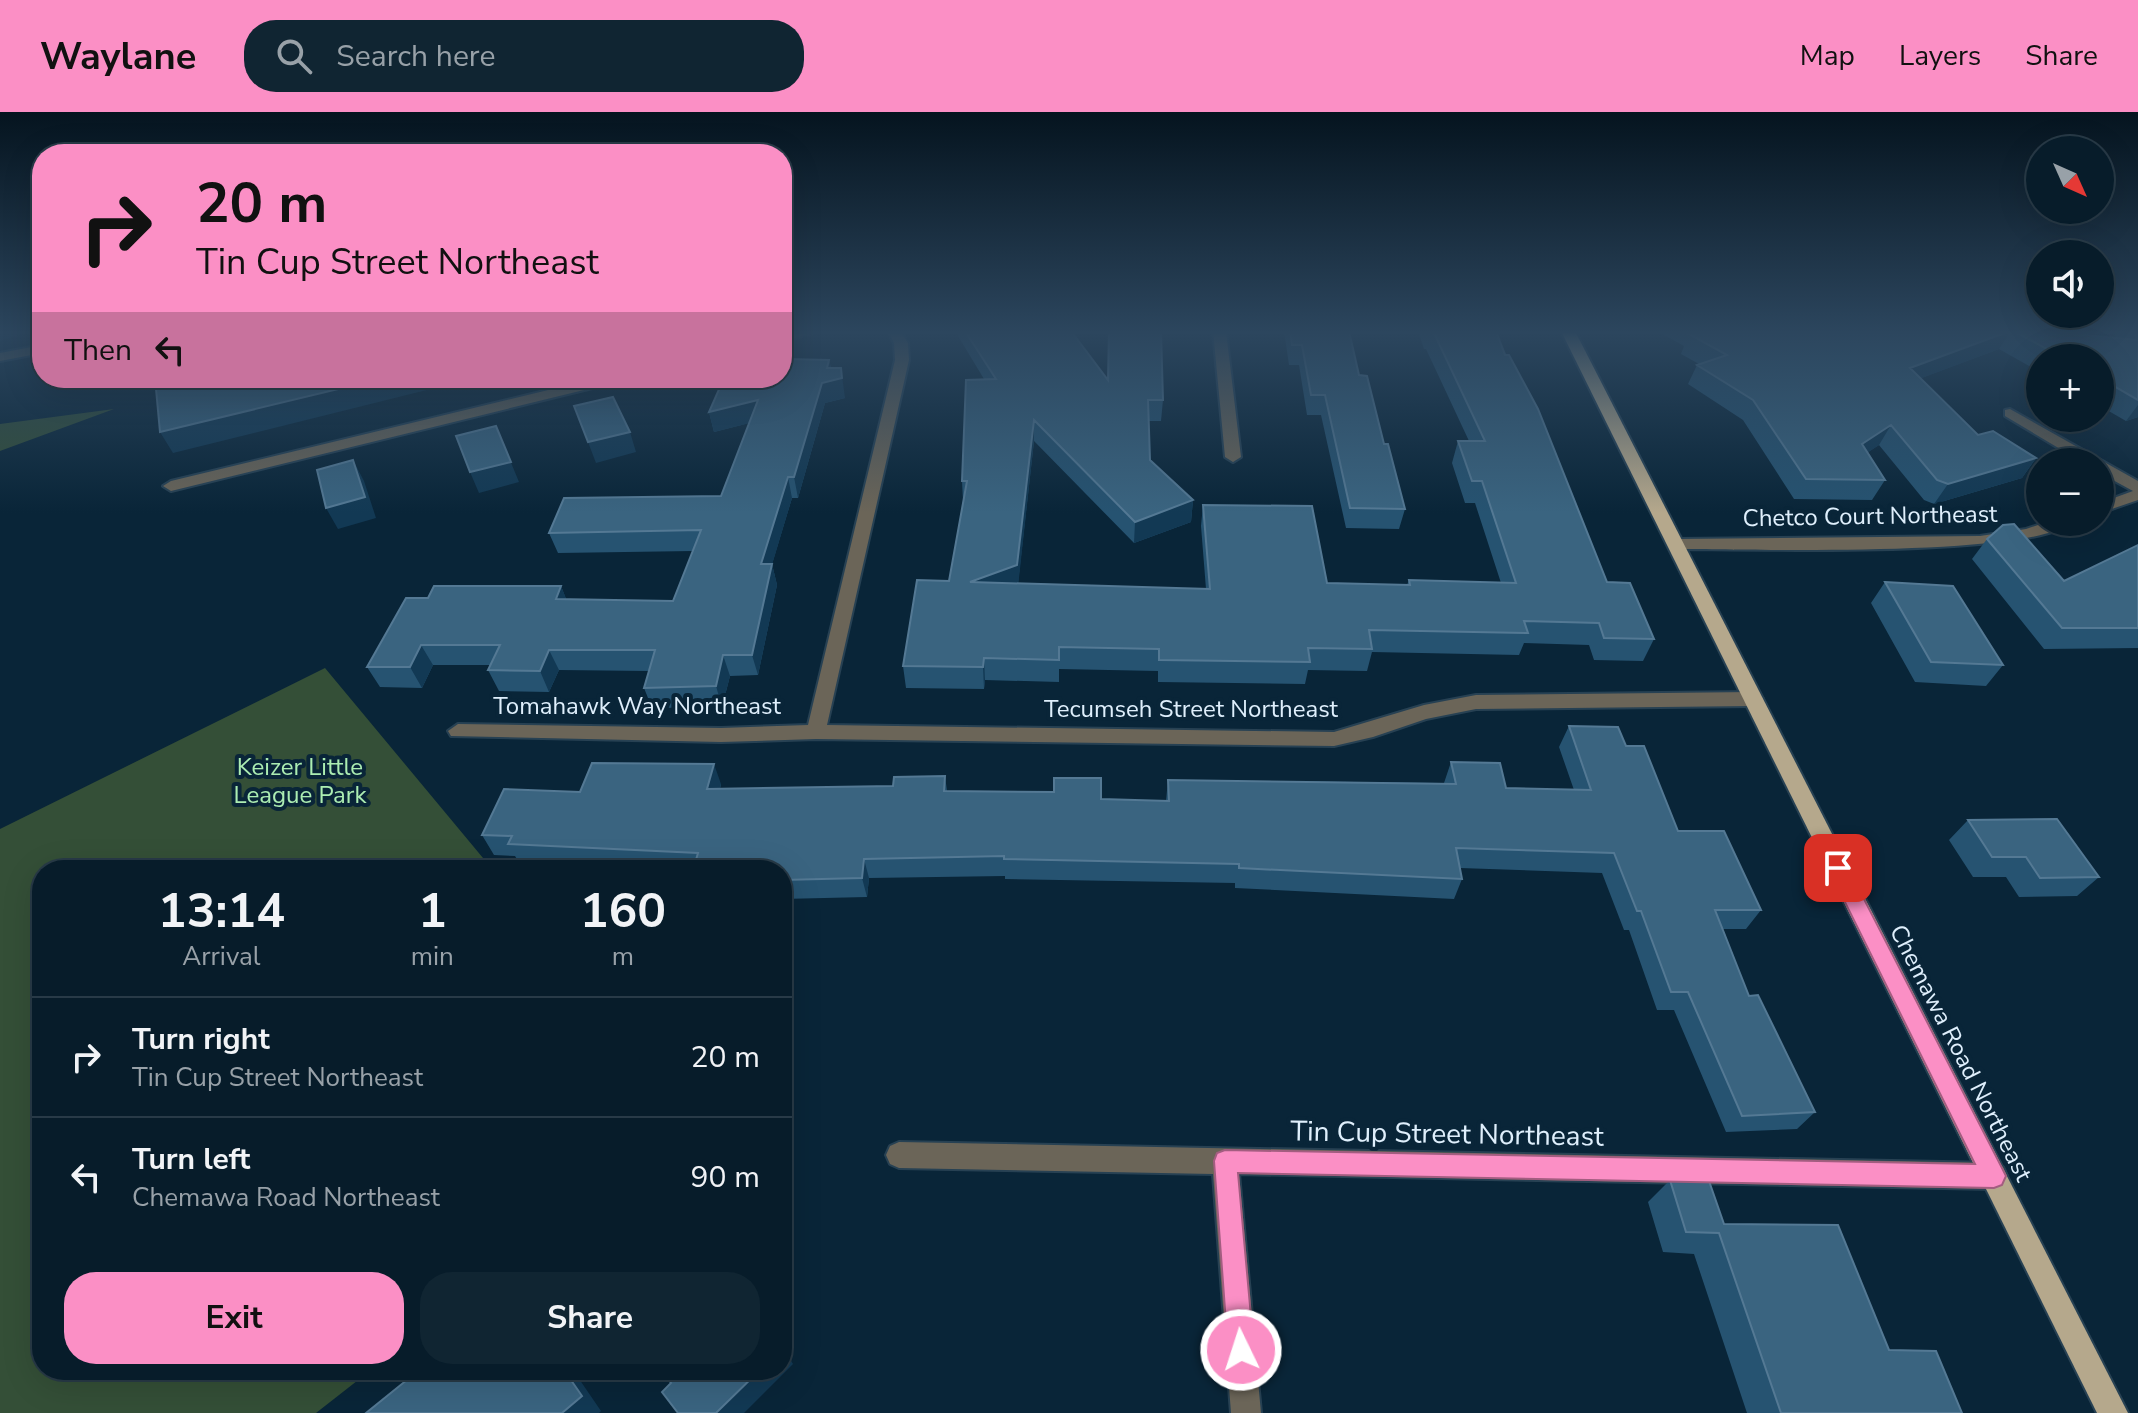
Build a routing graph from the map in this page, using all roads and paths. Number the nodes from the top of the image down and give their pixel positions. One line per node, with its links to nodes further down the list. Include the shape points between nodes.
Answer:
1 (559, 392): 9 (street)
2 (895, 392): 17 (street)
3 (1226, 392): 7 (street)
4 (1599, 392): 14 (main road, Chemawa Road Northeast)
5 (2010, 413): 6 (street)
6 (2069, 448)
7 (1233, 457)
8 (2114, 474): 10 (street)
9 (171, 486)
10 (2138, 488)
11 (2138, 495): 12 (street)
12 (2114, 503)
13 (2026, 534): 14 (street, Chetco Court Northeast, via 1980,541)
14 (1677, 544): 15 (main road, Chemawa Road Northeast)
15 (1753, 699): 17 (street, Tecumseh Street Northeast, via 1476,702 1334,739); 20 (main road, Chemawa Road Northeast)
16 (458, 731): 17 (street, Tomahawk Way Northeast)
17 (816, 732)
18 (899, 1155): 19 (street, Tin Cup Street Northeast)
19 (1225, 1161): 20 (street, Tin Cup Street Northeast); 21 (street)
20 (1994, 1176): 22 (main road, Chemawa Road Northeast)
21 (1246, 1413)
22 (2113, 1413)

